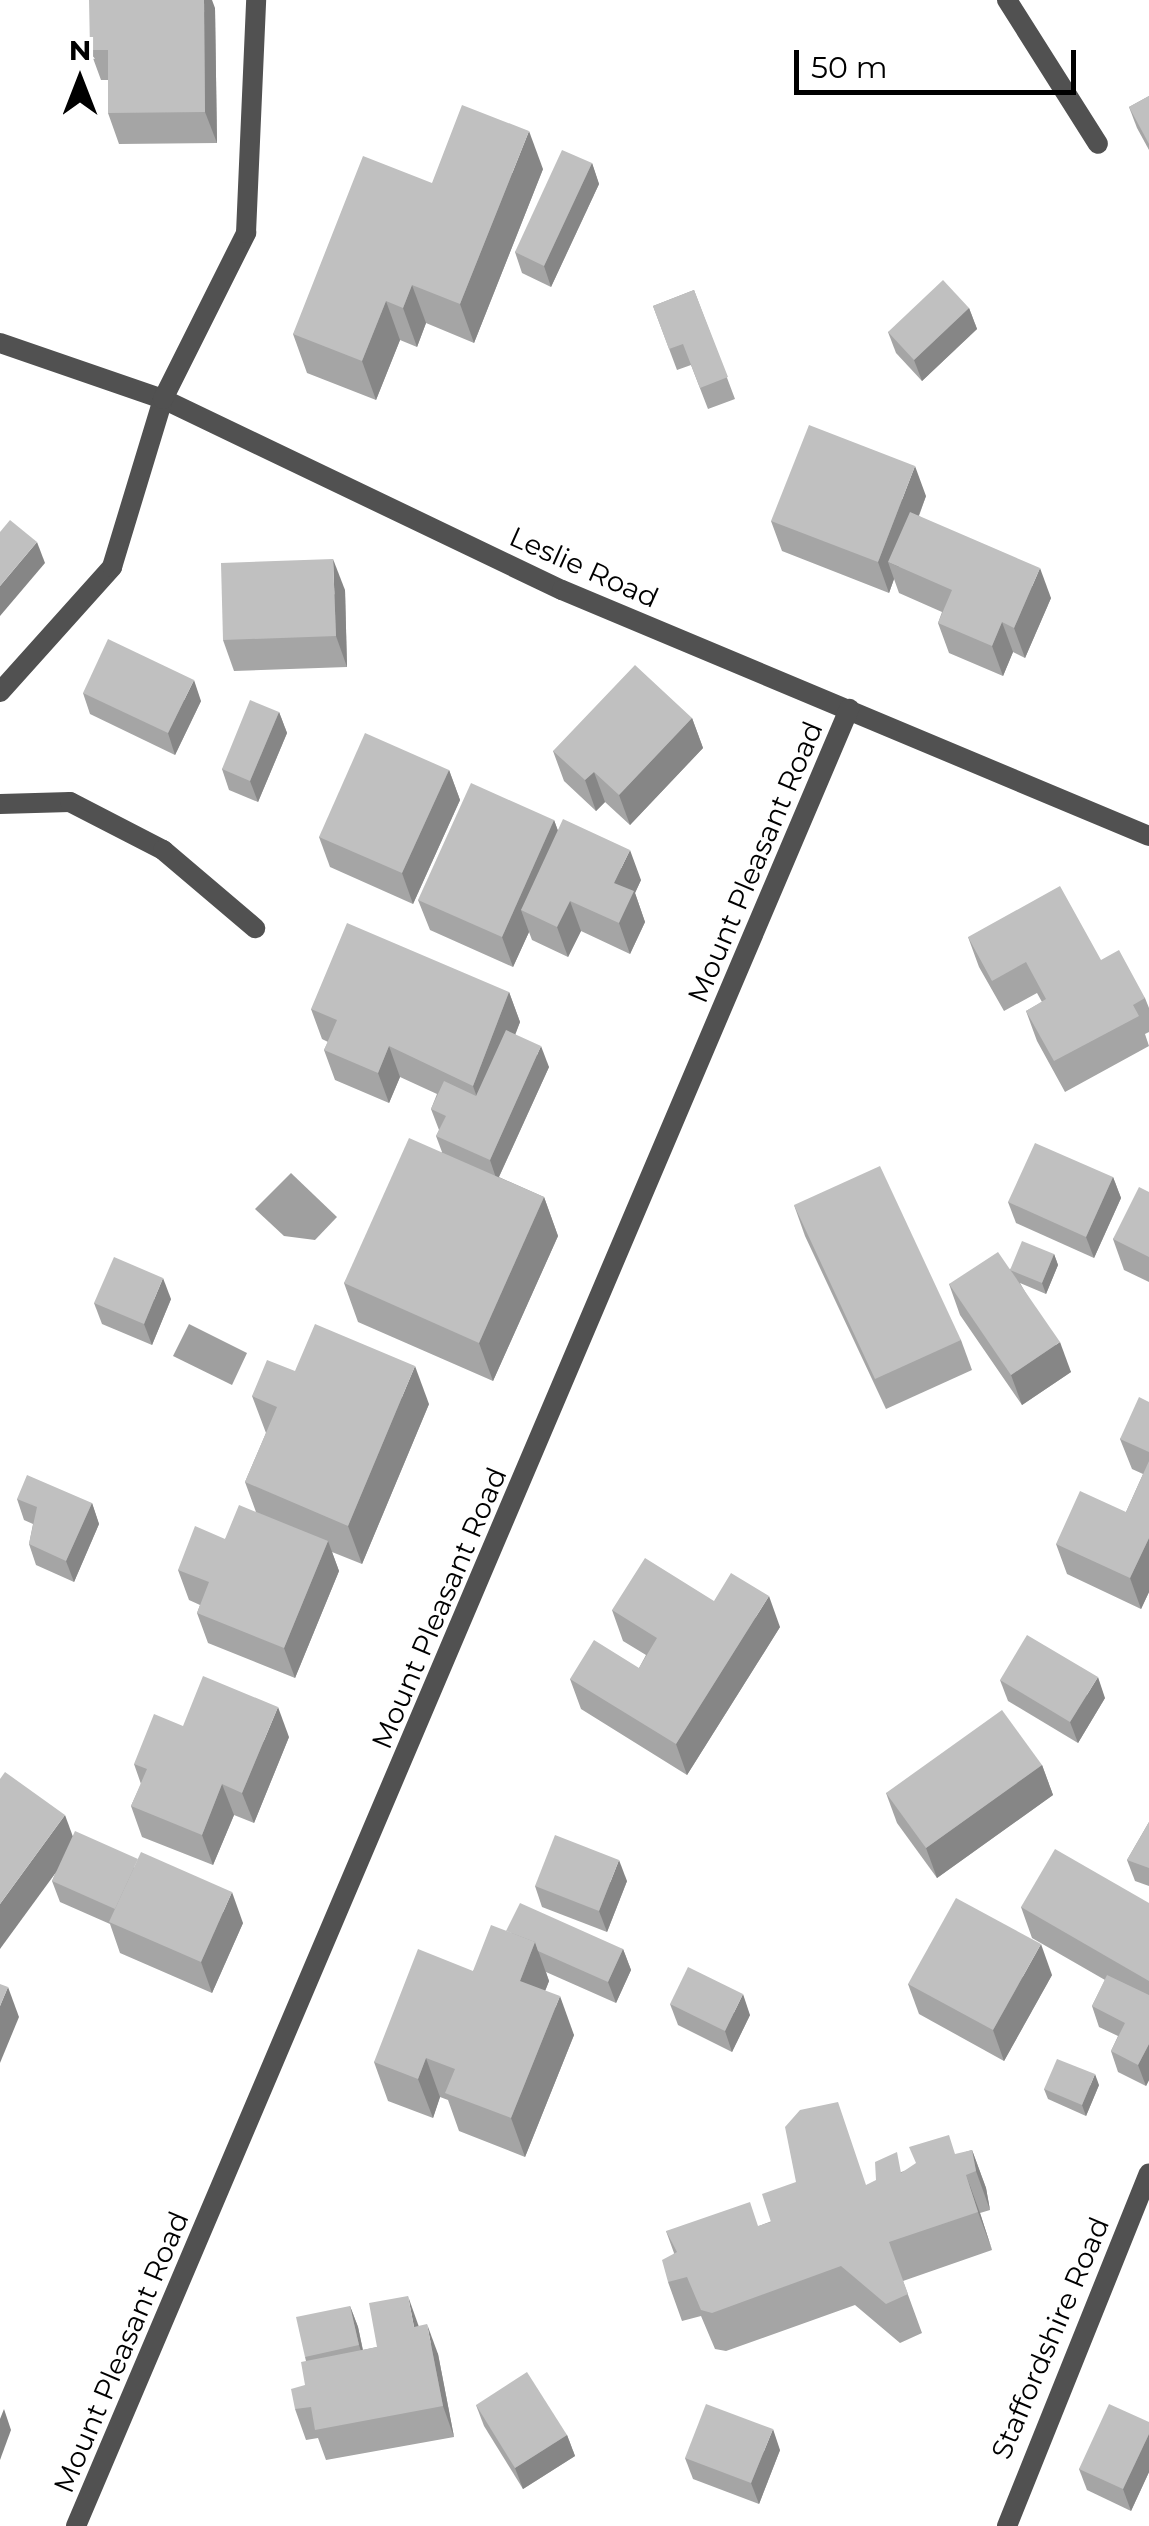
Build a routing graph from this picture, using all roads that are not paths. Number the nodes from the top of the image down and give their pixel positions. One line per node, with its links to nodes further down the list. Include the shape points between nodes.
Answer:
1 (256, 0): 5 (street, via 252,215)
2 (1007, 0): 3 (street)
3 (1098, 144)
4 (0, 343): 5 (street, Leslie Road)
5 (163, 398): 6 (street, via 112,566); 7 (street, Leslie Road, via 562,590)
6 (0, 692)
7 (849, 709): 9 (street, Leslie Road); 12 (street, Mount Pleasant Road)
8 (0, 804): 10 (street, via 70,802 162,850)
9 (1149, 836)
10 (255, 928)
11 (1149, 2173): 13 (street, Staffordshire Road)
12 (76, 2526)
13 (1007, 2526)

